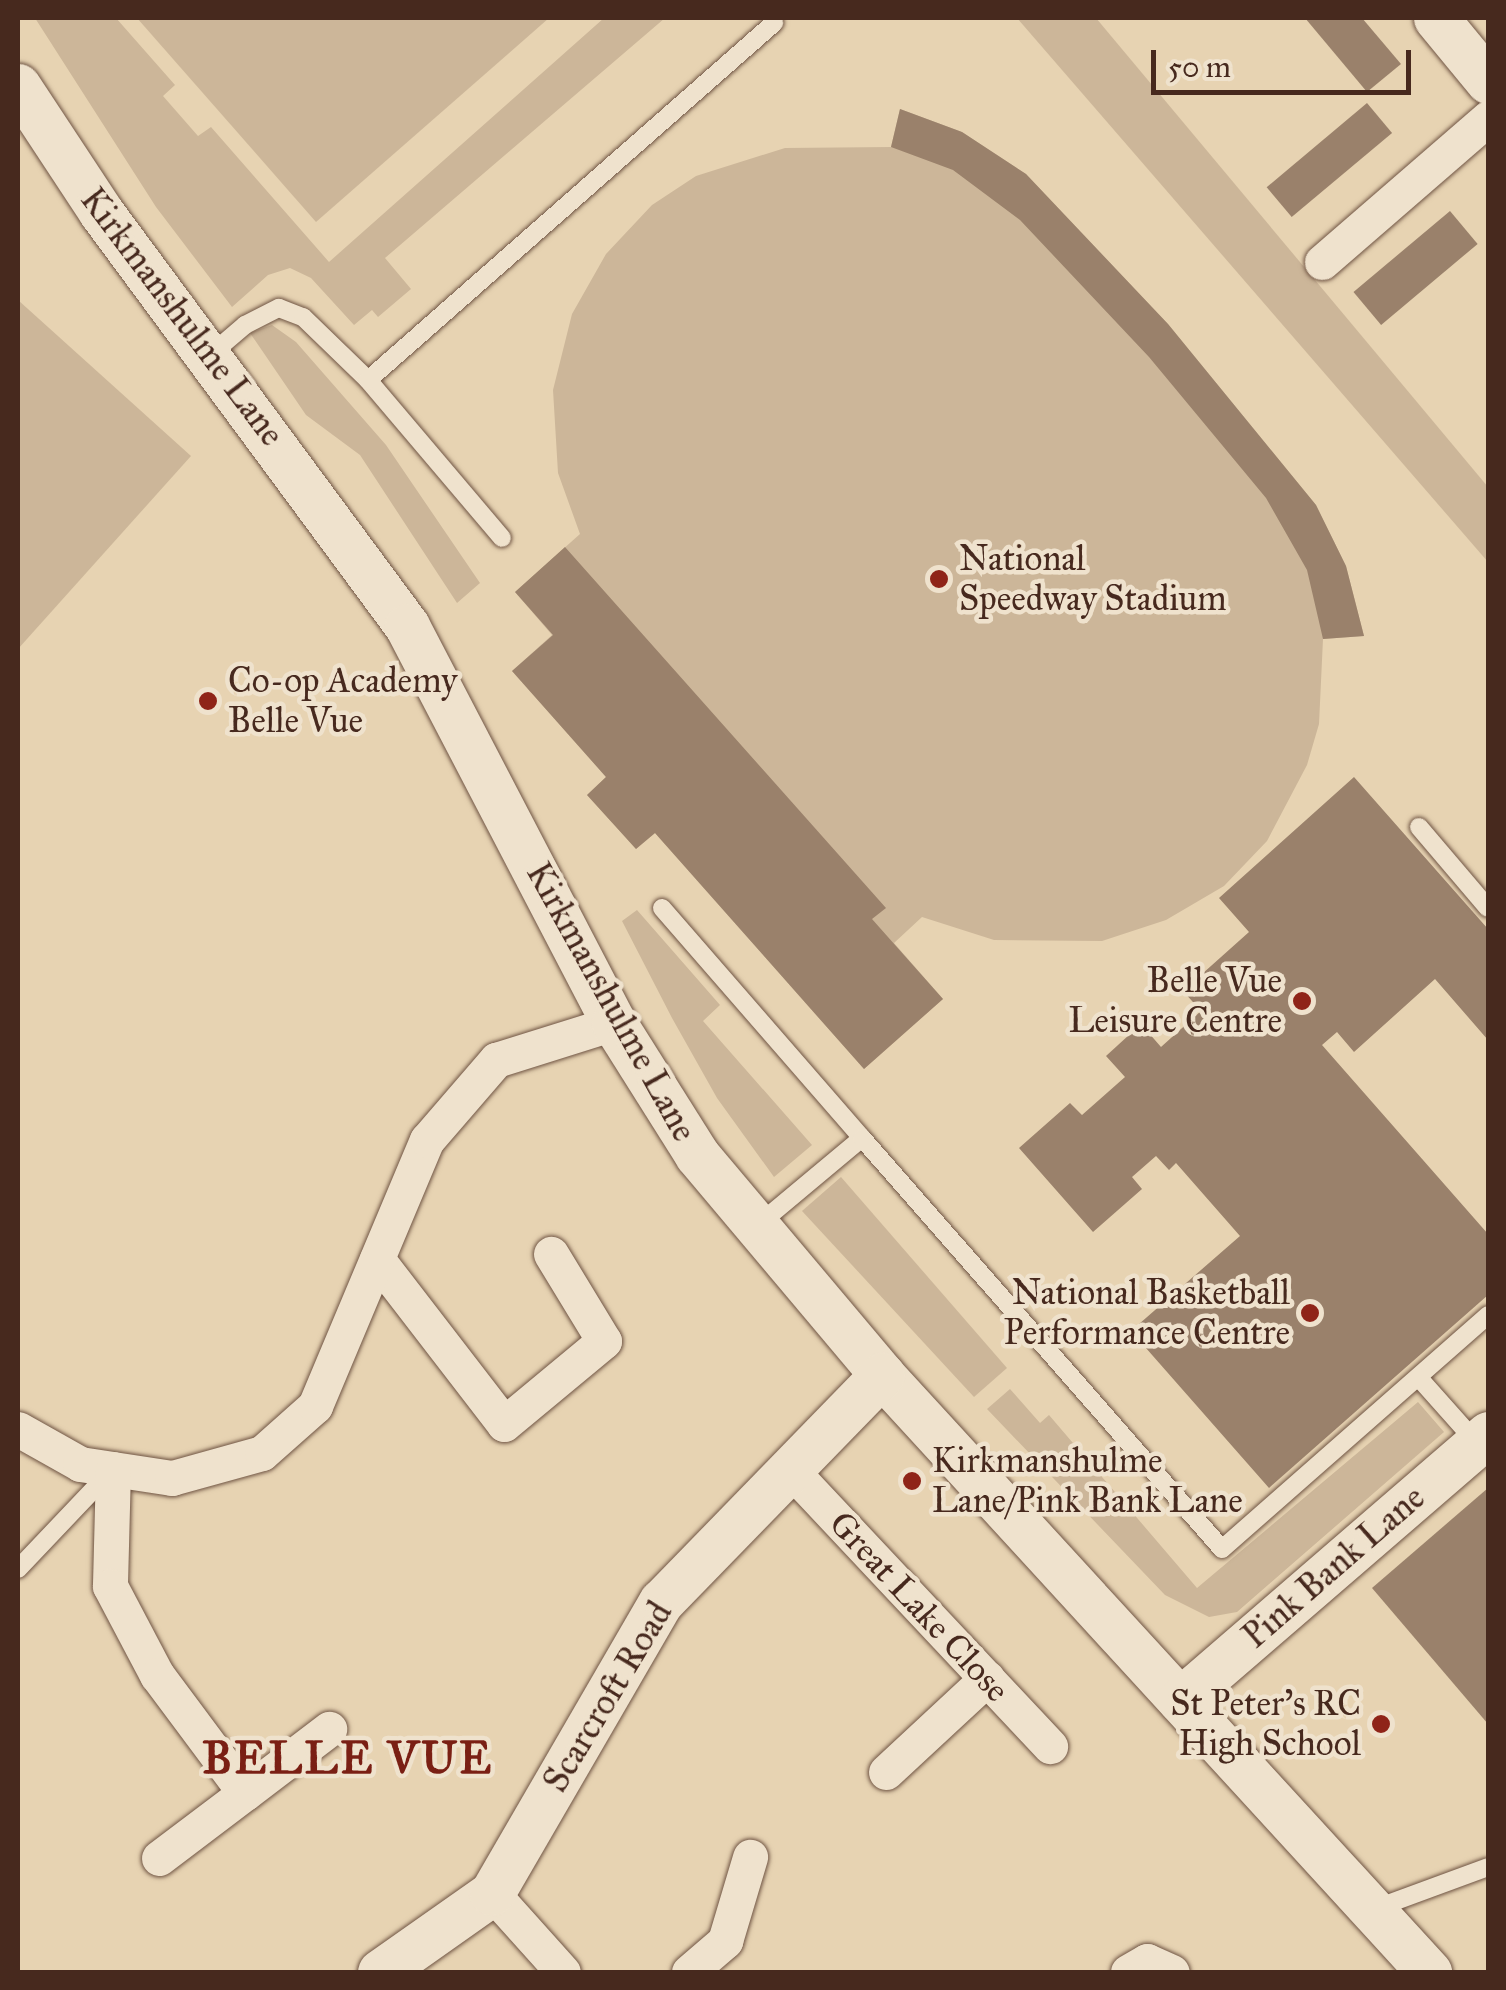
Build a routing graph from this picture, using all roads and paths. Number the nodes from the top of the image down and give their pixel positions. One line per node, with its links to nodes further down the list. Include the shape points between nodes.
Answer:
1 (1436, 18): 3 (street)
2 (774, 23): 8 (lane)
3 (1488, 80)
4 (18, 86): 7 (street, Kirkmanshulme Lane, via 101,212)
5 (1488, 118): 6 (street)
6 (1322, 262)
7 (210, 355): 8 (lane, via 278,308 304,317); 13 (street, Kirkmanshulme Lane, via 407,626)
8 (368, 380): 9 (lane)
9 (502, 538)
10 (1419, 827): 12 (lane)
11 (662, 908): 14 (lane)
12 (1488, 908)
13 (614, 1023): 15 (street, Kirkmanshulme Lane, via 697,1156); 17 (street, via 496,1060 428,1140)
14 (862, 1138): 15 (lane); 20 (lane, via 1222,1549)
15 (755, 1228): 19 (street, Kirkmanshulme Lane)
16 (552, 1254): 17 (street, via 604,1341 504,1424)
17 (377, 1259): 24 (street, via 315,1406 262,1454 172,1478)
18 (1488, 1315): 20 (lane)
19 (882, 1375): 23 (street, Scarcroft Road); 27 (street, Kirkmanshulme Lane)
20 (1419, 1378): 22 (lane)
21 (18, 1429): 24 (street, via 80,1464)
22 (1483, 1438): 27 (street, Pink Bank Lane)
23 (788, 1467): 26 (street, Great Lake Close); 35 (street, Scarcroft Road, via 661,1602)
24 (113, 1469): 25 (lane); 31 (street, via 110,1586 157,1675)
25 (18, 1569)
26 (987, 1678): 29 (street, Great Lake Close); 30 (street)
27 (1180, 1700): 36 (street, Kirkmanshulme Lane)
28 (329, 1728): 31 (street)
29 (1050, 1746)
30 (886, 1772)
31 (245, 1792): 33 (street)
32 (750, 1857): 39 (street, via 725,1941)
33 (160, 1858)
34 (1488, 1867): 36 (lane)
35 (492, 1893): 37 (street, Scarcroft Road); 38 (street)
36 (1374, 1910): 42 (street, Kirkmanshulme Lane)
37 (380, 1972)
38 (562, 1972)
39 (689, 1972)
40 (1128, 1972): 41 (street, via 1147,1961)
41 (1172, 1972)
42 (1429, 1972)

